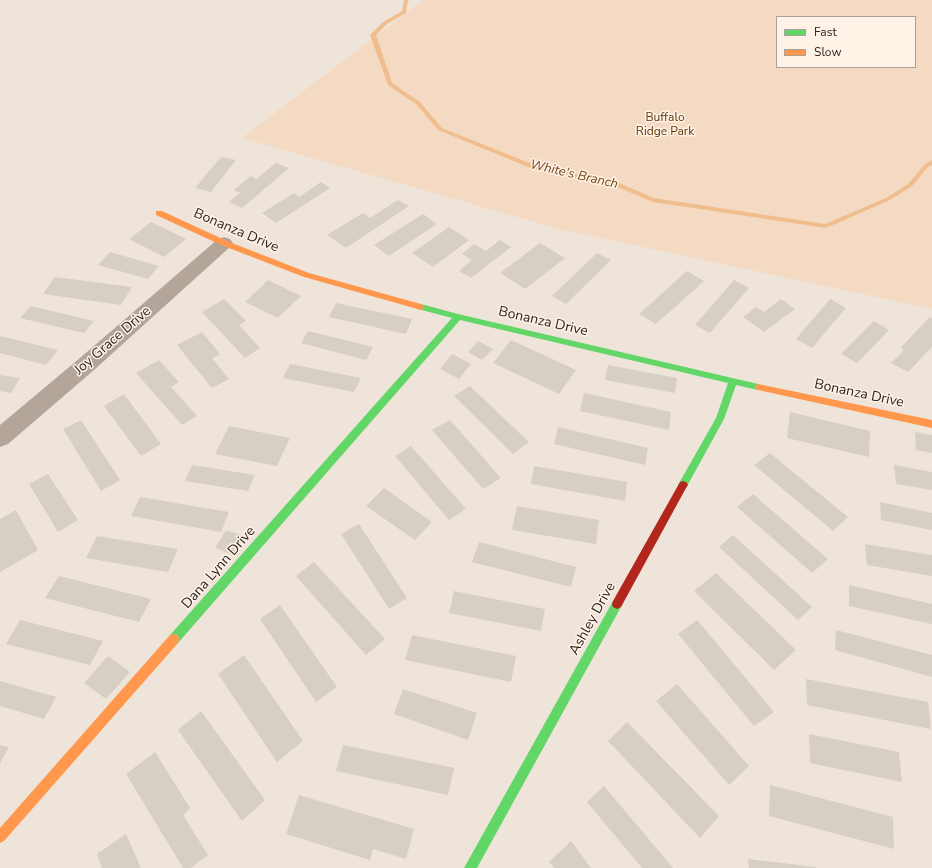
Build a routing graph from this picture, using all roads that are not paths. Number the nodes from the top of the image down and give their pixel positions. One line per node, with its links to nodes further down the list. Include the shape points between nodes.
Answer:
1 (159, 213): 2 (street, Bonanza Drive)
2 (224, 243): 3 (street, Bonanza Drive, via 306,275); 6 (street, Joy Grace Drive)
3 (458, 317): 4 (street, Bonanza Drive); 7 (street, Dana Lynn Drive)
4 (733, 381): 5 (street, Bonanza Drive); 8 (street, Ashley Drive, via 720,419)
5 (932, 424)
6 (0, 438)
7 (0, 837)
8 (470, 868)

